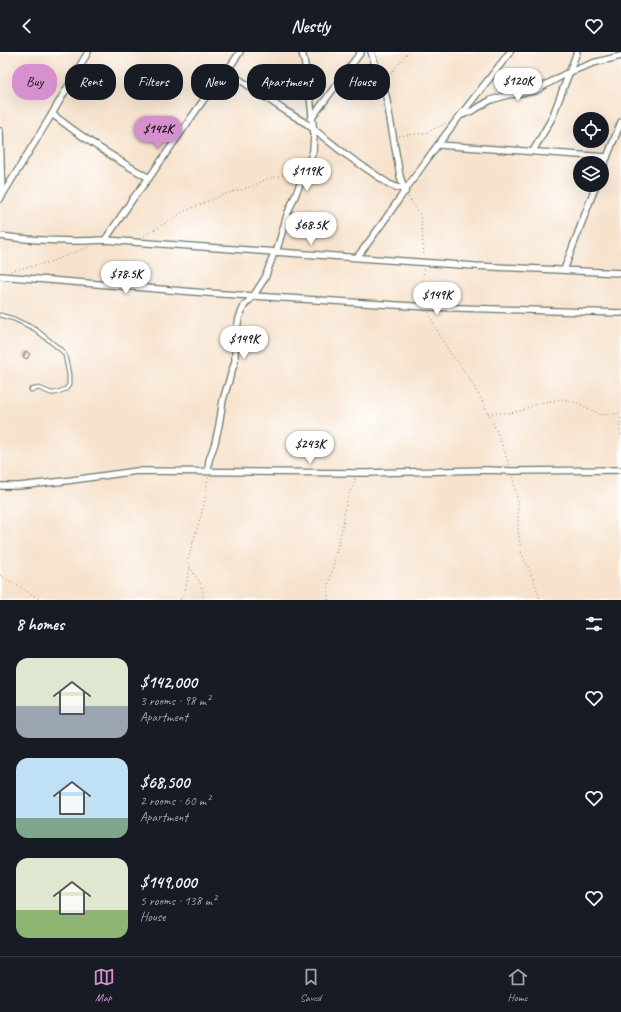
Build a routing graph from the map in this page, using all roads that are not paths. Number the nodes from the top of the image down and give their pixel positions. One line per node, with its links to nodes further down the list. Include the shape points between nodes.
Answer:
1 (88, 52): 13 (street)
2 (240, 52): 9 (street)
3 (302, 52): 15 (street, via 308,78)
4 (361, 52): 15 (street)
5 (371, 52): 25 (street, via 386,96)
6 (510, 52): 14 (street)
7 (577, 52): 10 (street)
8 (621, 56): 10 (street)
9 (232, 64)
10 (570, 72): 14 (street, via 535,91 508,94); 21 (street, via 552,118)
11 (239, 79): 17 (street)
12 (204, 100): 24 (street)
13 (52, 114): 24 (street, via 80,135); 27 (street)
14 (458, 117): 20 (street)
15 (312, 118): 17 (street); 18 (street)
16 (621, 122): 23 (street)
17 (307, 124): 18 (street)
18 (313, 128): 25 (street, via 345,154 389,184); 30 (street, via 313,151 287,215)
19 (0, 131): 27 (street)
20 (439, 145): 21 (street); 25 (street)
21 (533, 151): 22 (street)
22 (595, 156)
23 (607, 156)
24 (149, 178): 29 (street)
25 (404, 191): 31 (street)
26 (593, 192): 32 (street)
27 (1, 198)
28 (0, 236): 29 (street, via 67,242)
29 (104, 240): 30 (street)
30 (275, 253): 31 (street); 35 (street, via 265,278)
31 (357, 257): 32 (street)
32 (564, 270): 33 (street)
33 (621, 273)
34 (2, 276): 35 (street)
35 (254, 295): 36 (street, via 428,307); 40 (street, via 244,306 236,330 235,361 223,400)
36 (621, 313)
37 (0, 315): 38 (lane, via 35,329 65,355 69,375 67,388 55,393 39,388)
38 (31, 390)
39 (621, 470): 40 (street, via 487,470 356,474)
40 (208, 471): 41 (street, via 137,471 65,481)
41 (0, 486)

